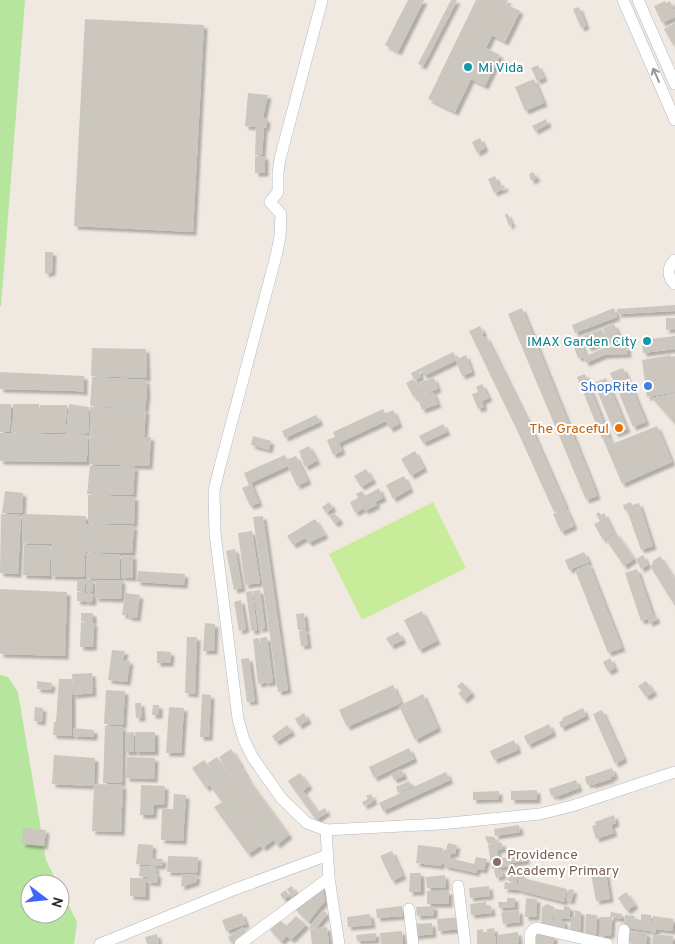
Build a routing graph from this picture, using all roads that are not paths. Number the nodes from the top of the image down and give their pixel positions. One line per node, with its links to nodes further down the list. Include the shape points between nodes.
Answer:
1 (322, 0): 9 (street, via 280,159 278,192 270,202 281,214 280,237 214,491 214,514 238,720 244,740 282,799 307,823)
2 (623, 0): 5 (street, one-way to 2)
3 (638, 0): 4 (street)
4 (675, 84)
5 (675, 120)
6 (675, 260): 7 (street, via 669,273)
7 (675, 284)
8 (675, 772): 9 (street, via 540,814 440,824)
9 (326, 830): 10 (street)
10 (328, 855): 11 (street); 15 (street)
11 (329, 878): 16 (street); 17 (street)
12 (458, 886): 19 (street)
13 (410, 910): 18 (street)
14 (624, 930): 22 (street)
15 (100, 944)
16 (240, 944)
17 (339, 944)
18 (413, 944)
19 (465, 944)
20 (530, 944): 21 (street, via 530,934 537,928)
21 (607, 944)
22 (623, 944)

